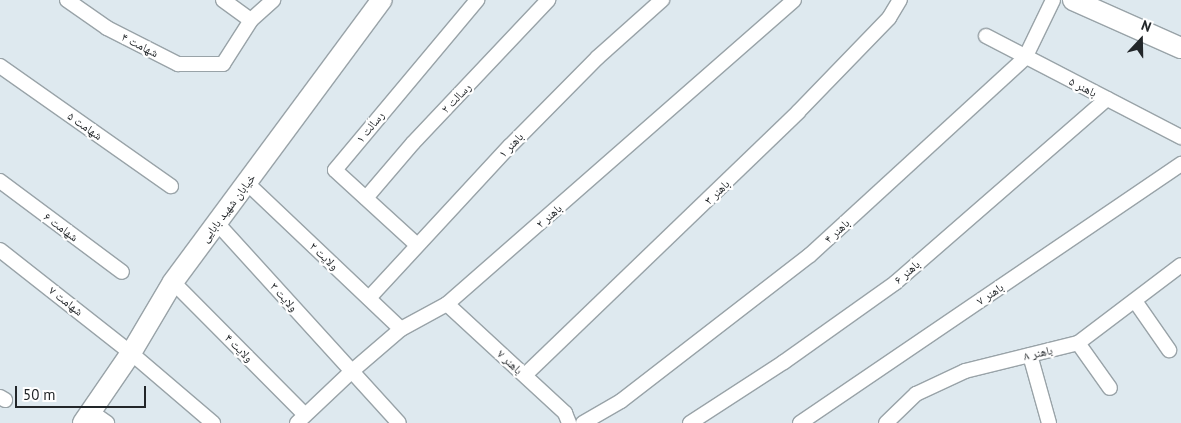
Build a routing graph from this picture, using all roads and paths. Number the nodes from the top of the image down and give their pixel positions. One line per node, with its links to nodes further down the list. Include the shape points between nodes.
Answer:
1 (67, 0): 12 (street, شهامت ۴, via 107,28 178,64 223,64)
2 (223, 0): 12 (street)
3 (273, 0): 12 (street)
4 (382, 0): 21 (street, خیابان شهید بابایی)
5 (477, 0): 23 (street, رسالت ۱, via 335,170)
6 (548, 0): 23 (street, رسالت ۲)
7 (662, 0): 25 (street, باهنر ۱, via 591,64)
8 (794, 0): 32 (street, باهنر ۲)
9 (900, 0): 39 (street, باهنر ۳, via 889,18 798,112)
10 (1053, 0): 15 (street, باهنر ۴)
11 (1073, 0): 14 (street)
12 (251, 20)
13 (986, 36): 15 (street, باهنر ۵)
14 (1181, 48)
15 (1025, 58): 17 (street, باهنر ۵); 48 (street, باهنر ۴, via 810,255 620,400)
16 (0, 66): 22 (street, شهامت ۵)
17 (1108, 99): 18 (street, باهنر ۵); 49 (street, باهنر ۶, via 895,283 784,362)
18 (1181, 137)
19 (1181, 164): 50 (street, باهنر ۷)
20 (0, 181): 28 (street, شهامت ۶)
21 (247, 183): 24 (street, خیابان شهید بابایی); 30 (street, ولایت ۲)
22 (171, 186)
23 (366, 198): 25 (street, رسالت ۱)
24 (217, 223): 29 (street, خیابان شهید بابایی); 38 (street, ولایت ۳)
25 (417, 245): 30 (street, باهنر ۱)
26 (0, 250): 36 (street, شهامت ۷)
27 (1181, 265): 31 (street, باهنر ۸)
28 (122, 272)
29 (173, 282): 36 (street, خیابان شهید بابایی); 42 (street, ولایت ۴)
30 (369, 298): 33 (street, ولایت ۲)
31 (1134, 301): 34 (street, باهنر ۸); 35 (street)
32 (447, 304): 33 (street, باهنر ۲); 39 (street, باهنر ۷)
33 (401, 329): 38 (street, باهنر ۲)
34 (1078, 344): 37 (street, باهنر ۸); 40 (street)
35 (1169, 350)
36 (132, 352): 41 (street, خیابان شهید بابایی); 45 (street, شهامت ۷)
37 (1030, 355): 43 (street, باهنر ۸, via 965,371 916,394); 51 (street)
38 (351, 372): 42 (street, باهنر ۲); 46 (street, ولایت ۳)
39 (525, 375): 47 (street, باهنر ۷, via 565,413)
40 (1110, 388)
41 (87, 417): 44 (street)
42 (301, 419)
43 (893, 421)
44 (107, 423)
45 (213, 423)
46 (398, 423)
47 (568, 423)
48 (583, 423)
49 (690, 423)
50 (800, 423)
51 (1049, 423)

